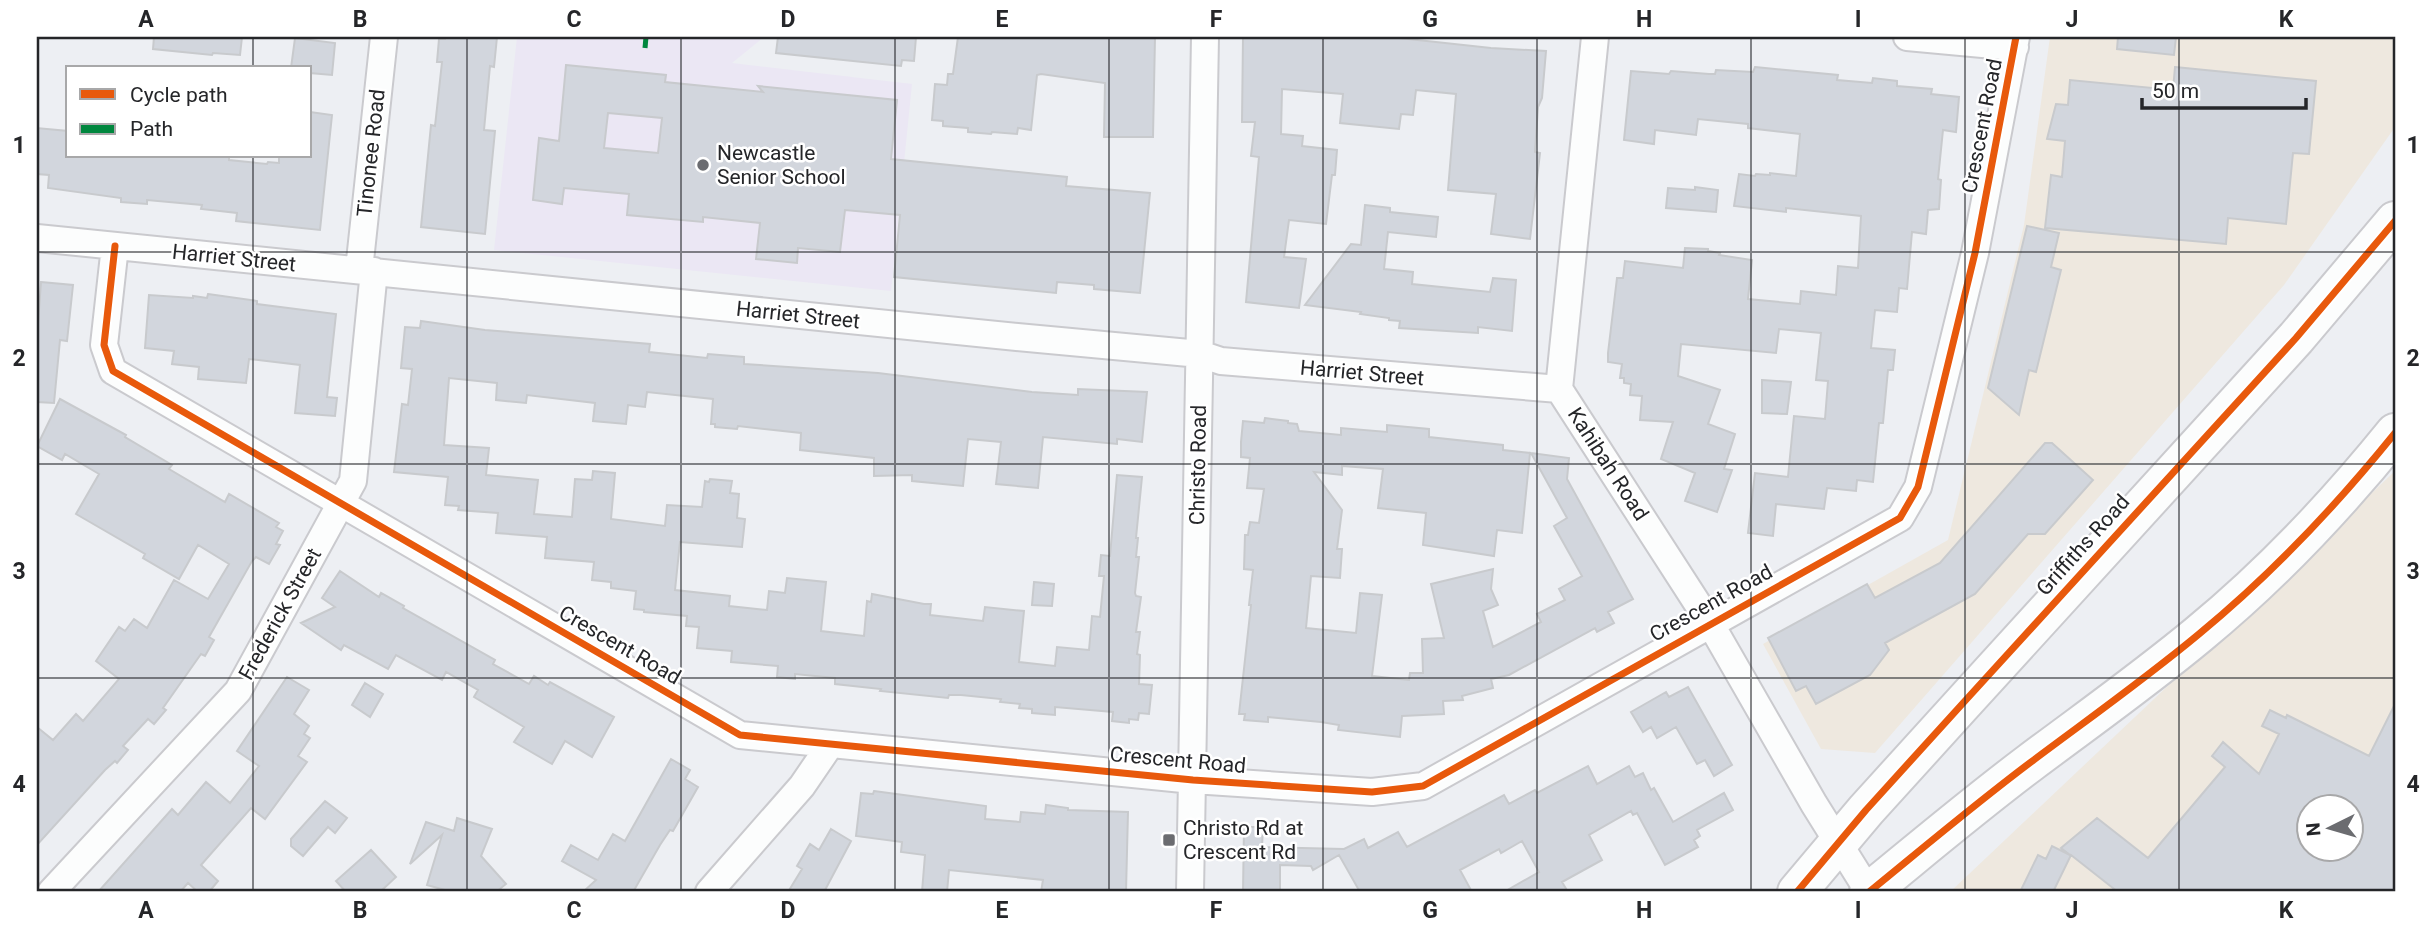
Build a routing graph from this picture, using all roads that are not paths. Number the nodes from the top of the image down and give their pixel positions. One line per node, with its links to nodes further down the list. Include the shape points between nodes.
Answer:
1 (383, 37): 9 (street, Tinonee Road)
2 (1205, 37): 10 (street, Christo Road)
3 (1595, 37): 11 (street, Kahibah Road)
4 (1907, 37): 5 (street)
5 (2016, 42): 14 (street, Crescent Road, via 1975,253 1918,487 1900,518)
6 (2391, 236): 17 (highway, Griffiths Road)
7 (37, 238): 8 (street, Harriet Street)
8 (115, 246): 9 (street, Harriet Street); 13 (street, Crescent Road, via 104,345 113,371)
9 (366, 271): 10 (street, Harriet Street); 13 (street, Frederick Street, via 353,481)
10 (1200, 354): 11 (street, Harriet Street, via 1222,361); 16 (street, Christo Road)
11 (1559, 389): 14 (street, Kahibah Road)
12 (2395, 433): 22 (highway, via 2361,476 2260,581)
13 (341, 502): 15 (street, Crescent Road, via 740,735); 18 (street, Frederick Street, via 237,691)
14 (1710, 624): 16 (street, Crescent Road, via 1423,786 1372,792); 17 (street, Kahibah Road)
15 (830, 745): 16 (street, Crescent Road); 19 (street, via 802,786)
16 (1193, 780): 20 (street, Christo Road)
17 (1838, 843): 21 (highway, Griffiths Road); 22 (street, Kahibah Road)
18 (51, 892)
19 (709, 892)
20 (1190, 892)
21 (1797, 892)
22 (1869, 892)

